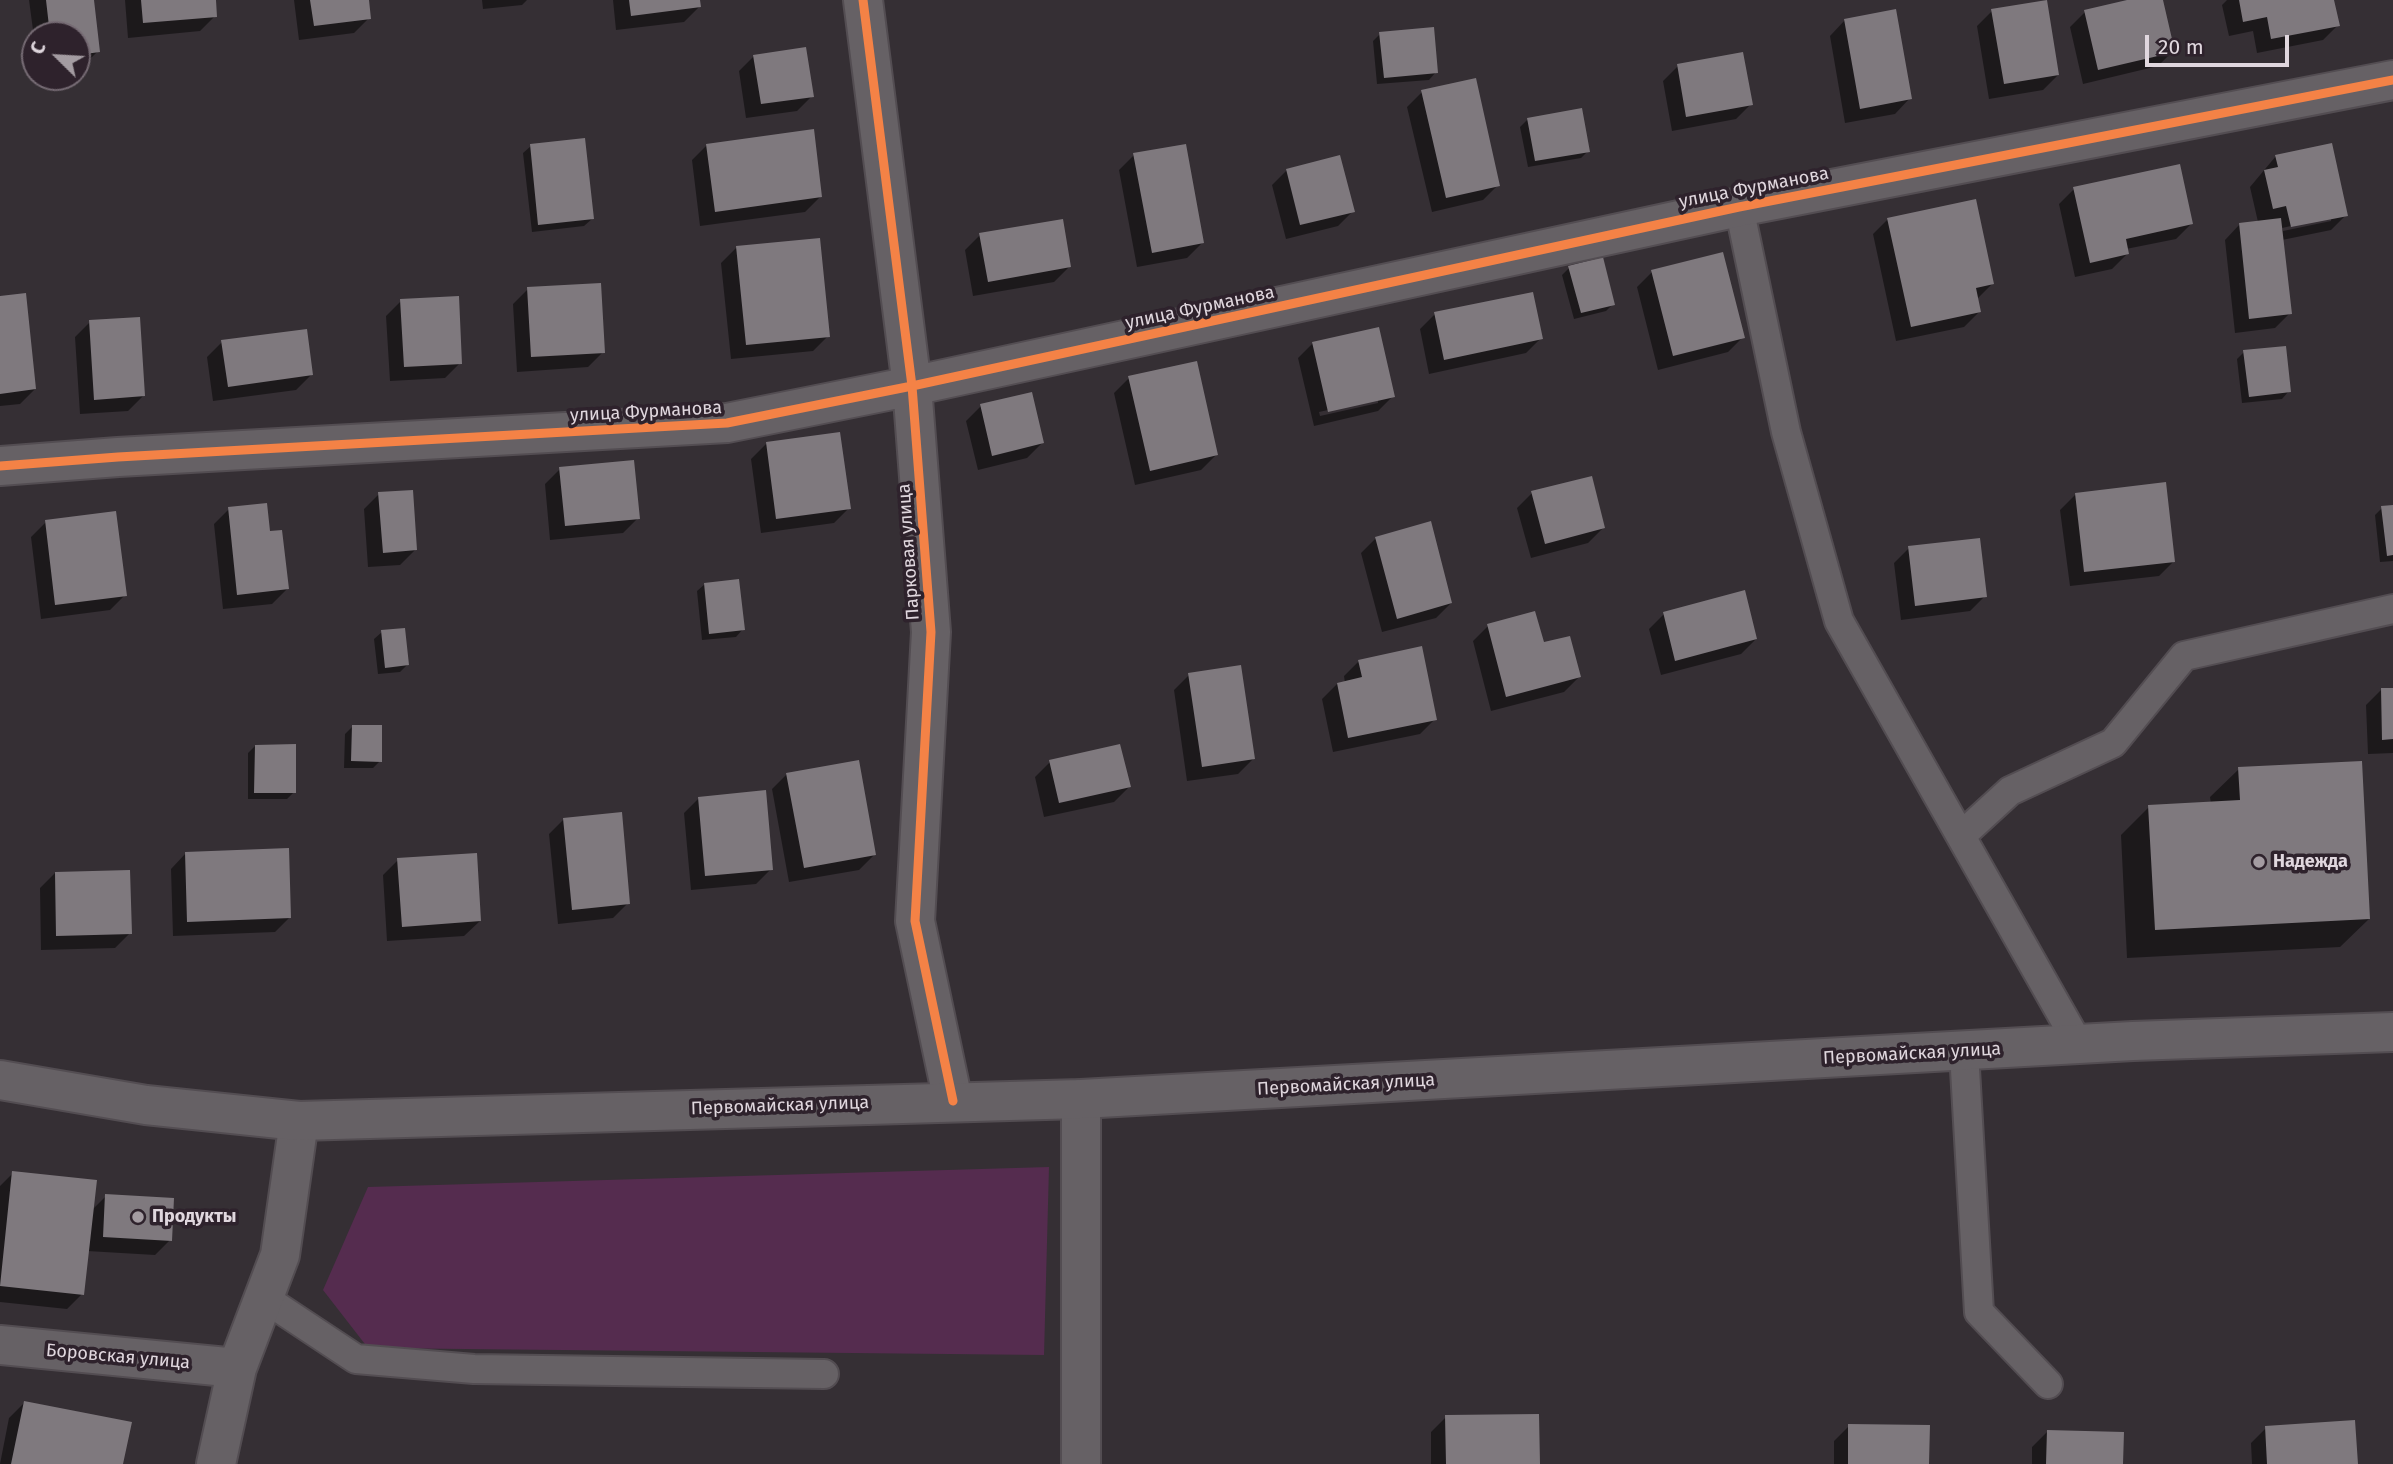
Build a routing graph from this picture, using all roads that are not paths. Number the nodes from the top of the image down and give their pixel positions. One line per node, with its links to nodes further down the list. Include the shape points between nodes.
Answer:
1 (863, 0): 4 (street, Парковая улица)
2 (2393, 80): 3 (street, улица Фурманова)
3 (1739, 206): 4 (street, улица Фурманова); 7 (lane, via 1786,432 1839,621)
4 (912, 386): 5 (street, улица Фурманова, via 727,423); 13 (street, Парковая улица, via 931,632 915,921)
5 (0, 466)
6 (2393, 610): 7 (lane, via 2184,656 2113,743 2010,791)
7 (1962, 835): 9 (lane)
8 (2393, 1032): 9 (street, Первомайская улица)
9 (2079, 1045): 10 (street, Первомайская улица)
10 (1964, 1052): 12 (street, Первомайская улица); 19 (lane, via 1979,1312)
11 (0, 1080): 14 (street, Первомайская улица, via 146,1105)
12 (1081, 1099): 13 (street, Первомайская улица); 21 (street)
13 (953, 1101): 14 (street, Первомайская улица)
14 (299, 1121): 15 (street, via 280,1255)
15 (264, 1298): 17 (street); 18 (lane, via 356,1359 474,1369)
16 (0, 1345): 17 (street, Боровская улица)
17 (237, 1368): 20 (street)
18 (824, 1374)
19 (2048, 1384)
20 (216, 1464)
21 (1081, 1464)

